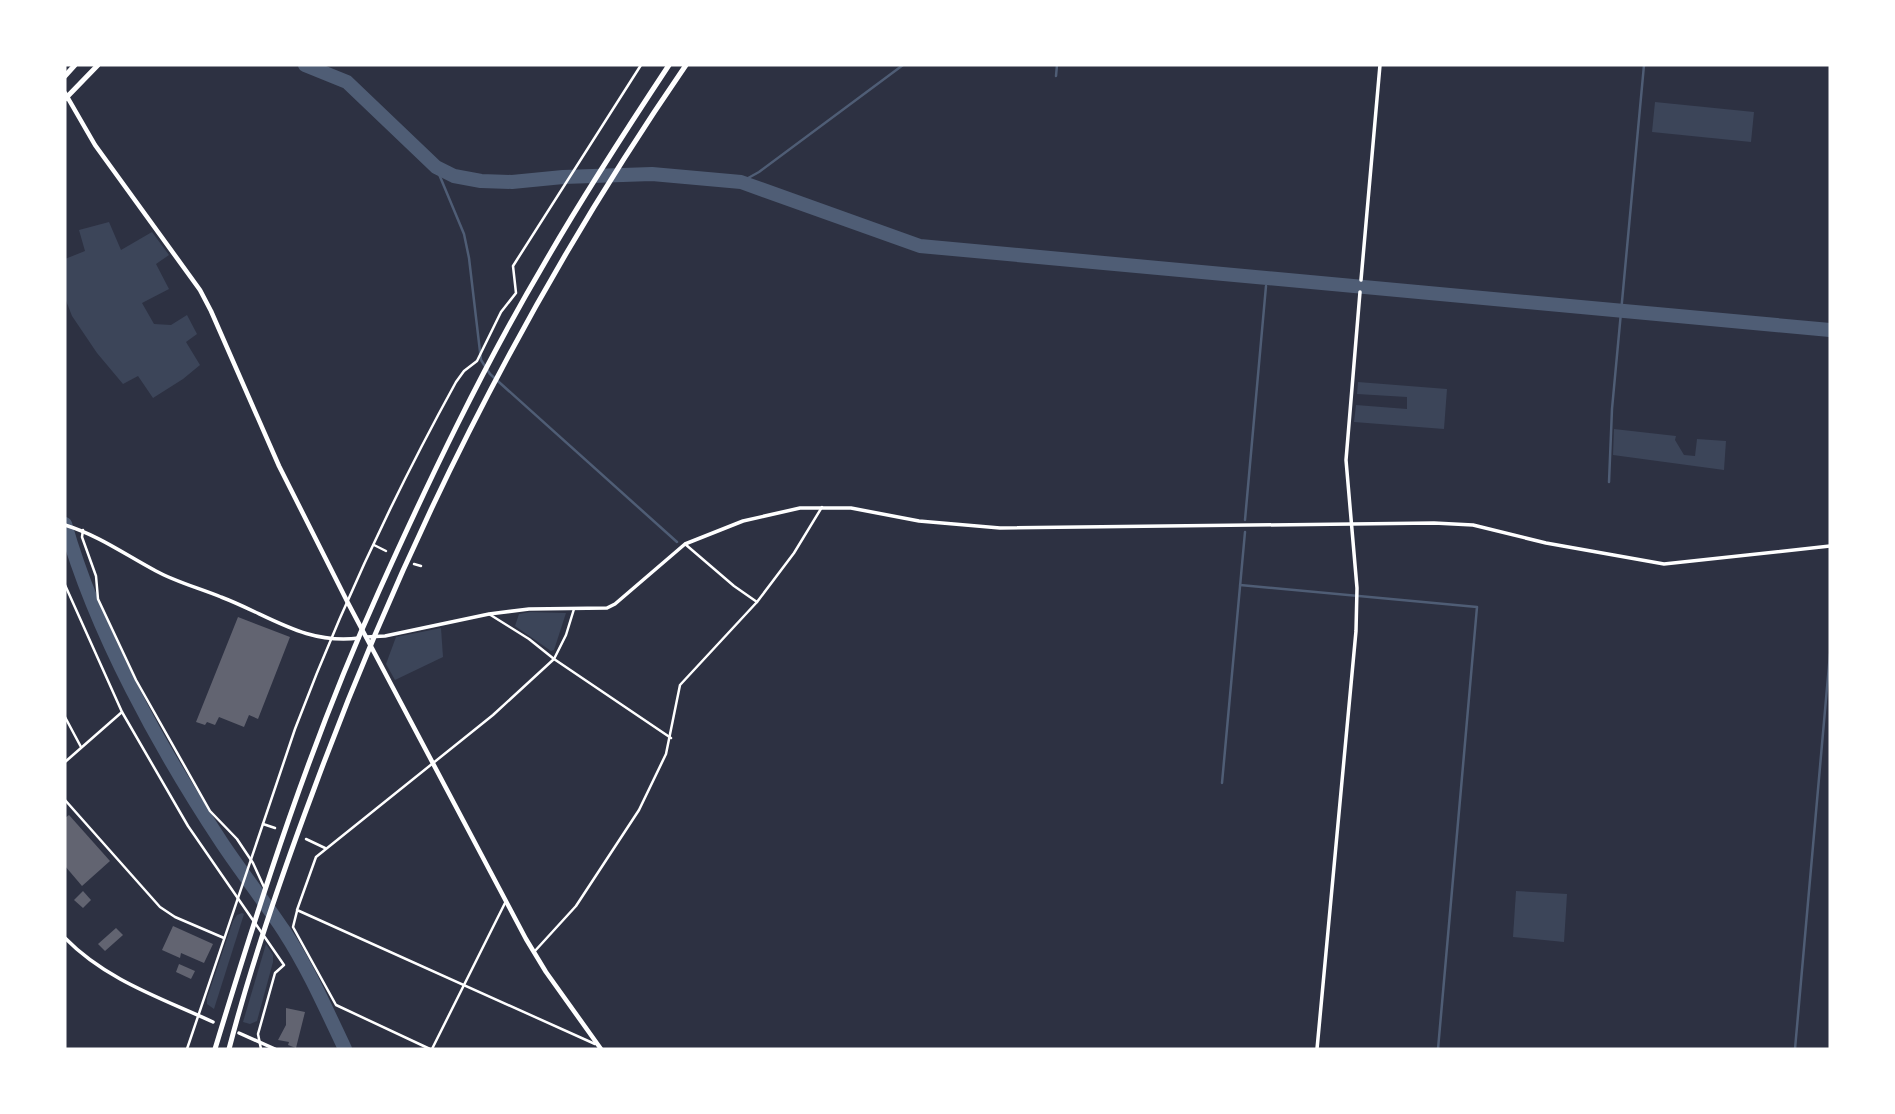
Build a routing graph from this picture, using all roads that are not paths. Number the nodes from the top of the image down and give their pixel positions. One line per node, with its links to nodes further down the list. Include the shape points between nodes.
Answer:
1 (75, 65): 7 (main road)
2 (98, 65): 8 (main road)
3 (641, 65): 16 (street, via 513,266 516,293 500,312 477,361 456,382)
4 (669, 65): 43 (main road, via 601,168 527,294 433,473 328,713)
5 (686, 65): 58 (main road, via 608,182 539,301 431,508 341,716 276,895)
6 (1380, 65): 9 (street)
7 (65, 76)
8 (65, 96): 25 (main road, via 200,290 279,466)
9 (1361, 280)
10 (1360, 292): 12 (street, via 1347,436)
11 (822, 507): 12 (street, via 1000,528); 15 (street, via 782,510); 24 (street)
12 (1351, 524): 17 (street, via 1473,526 1664,564); 62 (street, via 1356,631)
13 (65, 525): 14 (street)
14 (83, 530): 29 (street, via 158,572 288,627); 42 (street, via 98,599 136,680 210,811 237,839)
15 (685, 544): 24 (street); 26 (street, via 615,604 598,610)
16 (374, 545): 18 (street); 25 (street)
17 (1830, 546)
18 (386, 551)
19 (414, 564): 20 (street)
20 (421, 566)
21 (65, 586): 22 (street)
22 (69, 598): 23 (street); 31 (street)
23 (65, 602)
24 (757, 602): 33 (street, via 680,685)
25 (348, 603): 28 (main road); 29 (street)
26 (574, 609): 27 (street); 30 (street)
27 (489, 614): 28 (street); 30 (street)
28 (367, 637): 29 (street); 36 (main road)
29 (331, 640): 38 (street)
30 (554, 659): 33 (street); 36 (street)
31 (122, 712): 34 (street); 44 (street, via 188,826)
32 (65, 717): 34 (street)
33 (671, 738): 49 (street, via 639,810 613,853 576,906)
34 (81, 747): 35 (street)
35 (65, 762)
36 (433, 764): 41 (street); 45 (main road)
37 (65, 800): 48 (street, via 160,907)
38 (263, 824): 39 (street); 42 (street)
39 (275, 828)
40 (306, 839): 41 (street)
41 (326, 849): 46 (street, via 316,856)
42 (250, 861): 43 (street); 44 (street)
43 (264, 887): 57 (main road)
44 (237, 898): 48 (street); 54 (street, via 284,965 275,973 258,1034)
45 (506, 901): 49 (main road); 50 (street)
46 (297, 910): 50 (street); 61 (street, via 293,927 335,1005)
47 (65, 938): 51 (street, via 118,979)
48 (223, 939): 51 (street)
49 (534, 952): 55 (main road)
50 (464, 986): 55 (street); 61 (street)
51 (198, 1015): 52 (street); 56 (street)
52 (213, 1022)
53 (239, 1034): 54 (street)
54 (260, 1042): 59 (street); 60 (street)
55 (600, 1047)
56 (187, 1049)
57 (215, 1049)
58 (229, 1049)
59 (261, 1049)
60 (275, 1049)
61 (431, 1049)
62 (1317, 1049)

